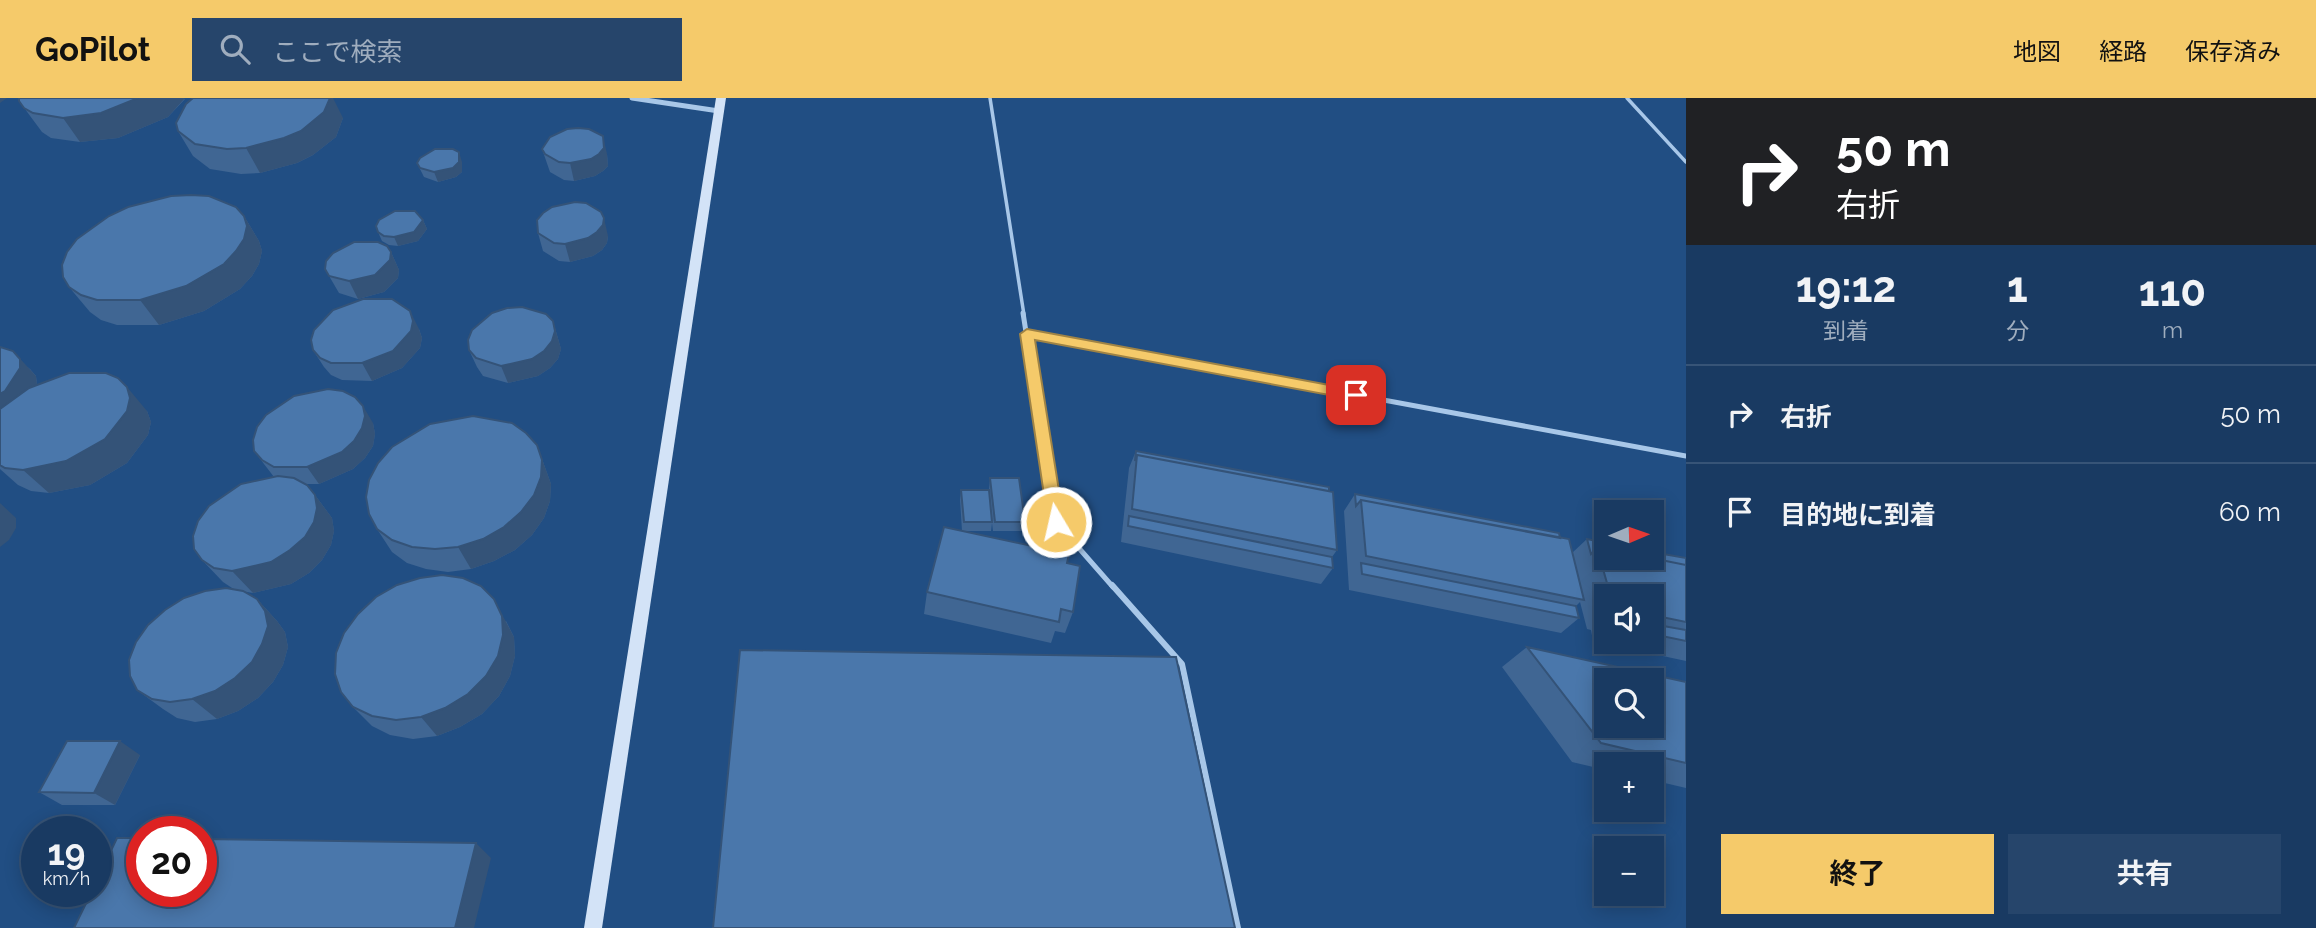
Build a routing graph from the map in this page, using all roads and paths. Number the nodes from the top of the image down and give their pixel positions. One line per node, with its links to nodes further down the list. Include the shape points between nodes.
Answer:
1 (632, 98): 4 (street)
2 (990, 98): 6 (lane)
3 (1627, 98): 5 (lane)
4 (720, 105): 8 (street)
5 (1686, 162)
6 (1027, 334): 7 (lane); 9 (lane, via 1056,522 1182,664)
7 (1686, 456)
8 (593, 928)
9 (1238, 928)

